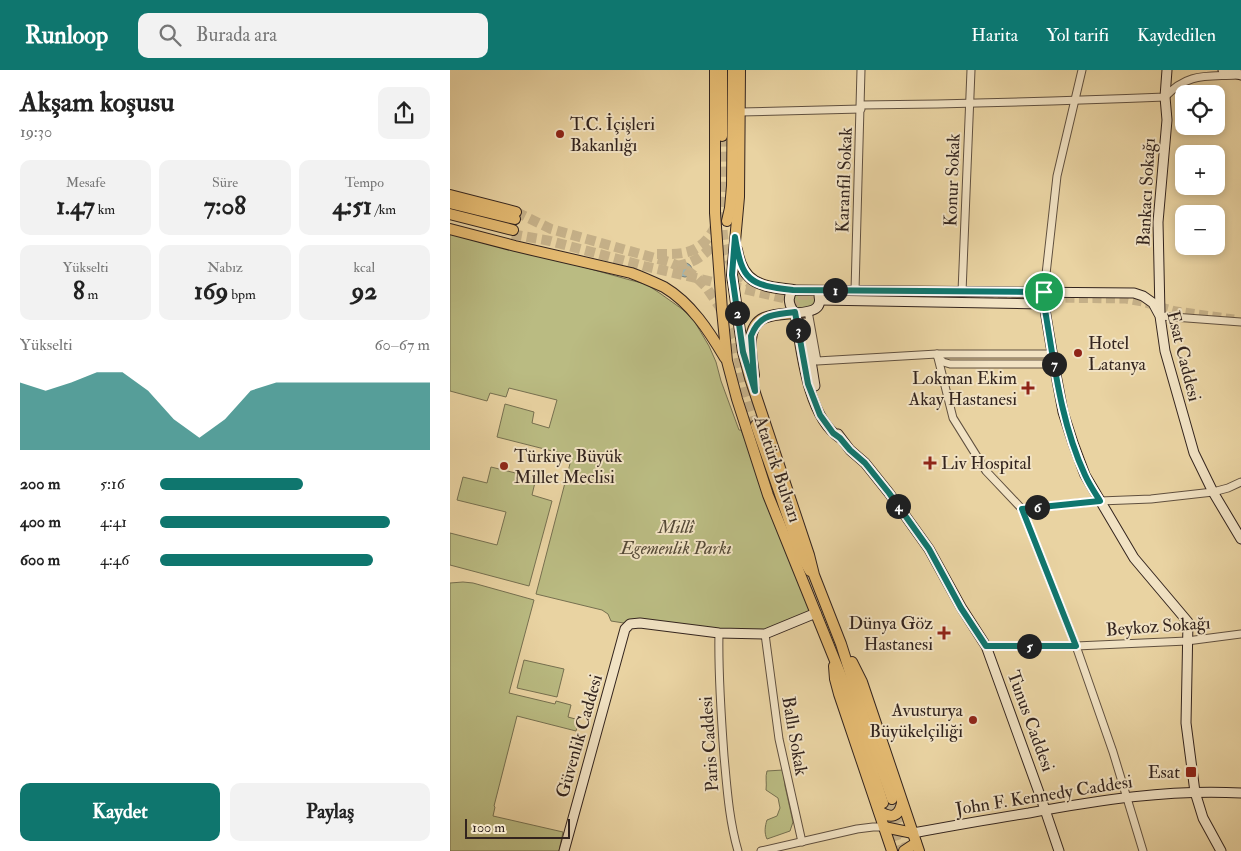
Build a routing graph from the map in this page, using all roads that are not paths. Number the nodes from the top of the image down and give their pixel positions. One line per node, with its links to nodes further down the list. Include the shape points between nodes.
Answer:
1 (715, 70): 40 (main road, Atatürk Bulvarı, via 715,213)
2 (722, 70): 16 (main road)
3 (733, 70): 21 (main road, via 732,186)
4 (740, 70): 15 (main road, Atatürk Bulvarı)
5 (861, 70): 14 (street, Karanfil Sokak)
6 (971, 70): 13 (street, Konur Sokak)
7 (1082, 70): 12 (street)
8 (1167, 70): 11 (street, Bankacı Sokağı)
9 (1223, 70): 10 (street)
10 (1240, 75): 11 (street, via 1191,79 1177,85)
11 (1166, 96): 12 (street); 34 (street, Bankacı Sokağı, via 1158,222)
12 (1074, 101): 13 (street); 29 (street, via 1057,176)
13 (970, 104): 14 (street); 28 (street, Konur Sokak)
14 (860, 107): 15 (street); 27 (street, Karanfil Sokak)
15 (740, 112): 24 (main road, Atatürk Bulvarı)
16 (722, 136)
17 (450, 195): 22 (main road)
18 (450, 203): 22 (main road)
19 (450, 214): 22 (main road)
20 (450, 220): 22 (main road)
21 (726, 221)
22 (514, 224)
23 (450, 229): 40 (main road, via 648,279 685,303)
24 (735, 237): 25 (main road, via 739,261 746,275 769,287); 43 (main road, Atatürk Bulvarı, via 733,284 743,352)
25 (793, 290): 26 (street, Esat Caddesi); 33 (street, via 789,302)
26 (810, 290): 27 (street, Esat Caddesi); 30 (street)
27 (856, 291): 28 (street, Esat Caddesi)
28 (962, 292): 29 (street, Esat Caddesi)
29 (1044, 292): 31 (street); 34 (street, Esat Caddesi, via 1134,293 1153,303)
30 (820, 300): 31 (street); 32 (street, via 819,306)
31 (1044, 304): 39 (street)
32 (808, 311): 33 (street); 37 (street, via 817,361)
33 (795, 312): 43 (main road, via 764,318 754,327 751,336); 47 (street, Tunus Caddesi, via 808,384 820,415)
34 (1160, 316): 35 (street); 49 (street, Esat Caddesi, via 1165,351 1180,407 1194,452)
35 (1241, 322)
36 (805, 323): 47 (street, Tunus Caddesi, via 814,383 824,412)
37 (937, 354): 38 (street); 42 (street, via 943,362 950,364); 51 (street, via 953,418 986,471)
38 (993, 354): 39 (street); 42 (street)
39 (1052, 354): 41 (street)
40 (727, 361): 45 (main road, Atatürk Bulvarı)
41 (1054, 364): 42 (street); 50 (street, via 1073,443 1085,475)
42 (994, 365)
43 (755, 391): 44 (main road, Atatürk Bulvarı)
44 (761, 410): 45 (main road, via 750,409); 53 (main road, Atatürk Bulvarı)
45 (743, 417): 54 (main road, Atatürk Bulvarı, via 768,495)
46 (756, 425): 53 (main road, via 801,556)
47 (840, 438): 59 (street, Tunus Caddesi, via 865,463 929,549)
48 (1241, 482): 49 (street)
49 (1213, 492): 50 (street); 52 (street, Esat Caddesi)
50 (1100, 501): 51 (street); 58 (street, via 1134,558 1188,622)
51 (1022, 509): 60 (street)
52 (1241, 539)
53 (814, 575): 64 (main road, Atatürk Bulvarı, via 841,644 862,682)
54 (816, 613): 56 (street); 64 (main road, Atatürk Bulvarı, via 833,656 839,694)
55 (719, 633): 56 (street); 70 (street, Güvenlik Caddesi, via 640,623 630,624 625,629); 71 (street, Paris Caddesi, via 727,785)
56 (764, 634): 67 (street, Ballı Sokak, via 779,739)
57 (1241, 634): 58 (street, Beykoz Sokağı)
58 (1187, 641): 60 (street, Beykoz Sokağı); 61 (street, via 1186,723)
59 (986, 646): 60 (street, Beykoz Sokağı); 65 (street, Tunus Caddesi)
60 (1076, 646): 63 (street)
61 (1195, 792): 62 (street, John F. Kennedy Caddesi); 63 (street, John F. Kennedy Caddesi); 76 (street, via 1203,818)
62 (1241, 793)
63 (1127, 798): 65 (street, John F. Kennedy Caddesi); 75 (street)
64 (889, 804): 66 (main road); 68 (main road)
65 (1045, 810): 68 (street, John F. Kennedy Caddesi); 74 (street, Tunus Caddesi)
66 (884, 828): 67 (street, via 857,829); 68 (main road); 72 (main road)
67 (802, 842): 69 (street)
68 (916, 842): 73 (main road)
69 (762, 850)
70 (564, 851)
71 (738, 851)
72 (892, 851)
73 (904, 851)
74 (1059, 851)
75 (1144, 851)
76 (1221, 851)

